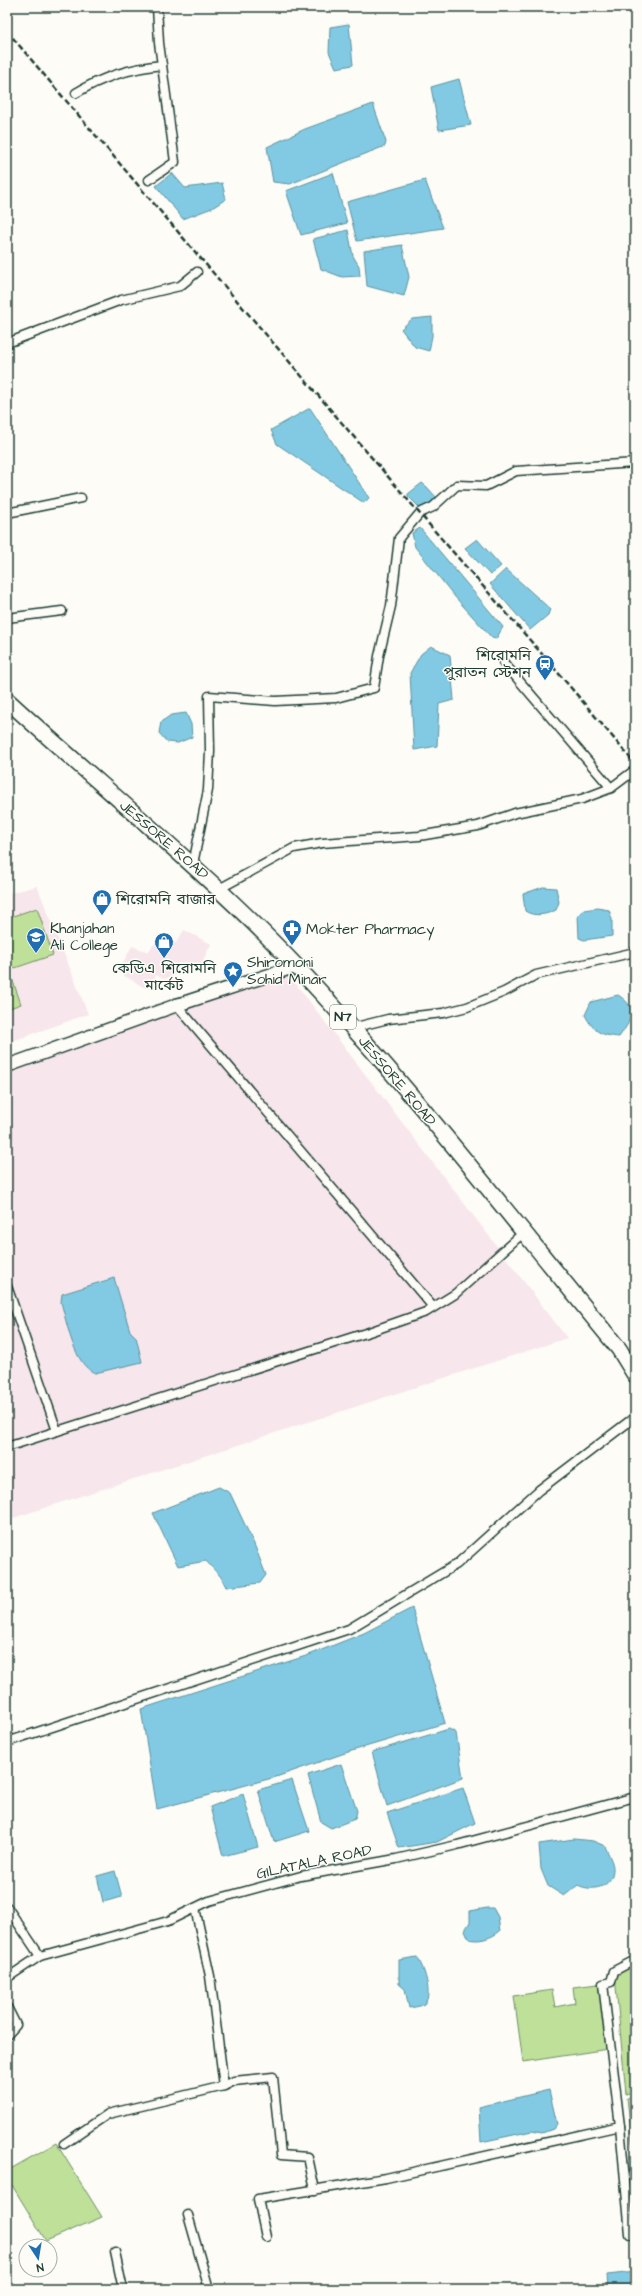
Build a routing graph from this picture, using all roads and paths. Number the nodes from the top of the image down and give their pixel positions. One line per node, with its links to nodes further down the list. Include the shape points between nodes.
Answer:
1 (157, 7): 2 (street)
2 (162, 65): 3 (street, via 143,67 104,79); 4 (street, via 175,162)
3 (76, 93)
4 (149, 180)
5 (197, 272): 6 (street, via 180,286 122,300)
6 (7, 343)
7 (635, 462): 16 (street, via 516,471 486,486 457,484 434,507 420,513 399,538 391,606 374,688 336,698 274,702 209,696 208,790)
8 (81, 498): 9 (street)
9 (7, 513)
10 (62, 611): 11 (street)
11 (7, 618)
12 (504, 662): 15 (street)
13 (7, 700): 16 (highway, JESSORE ROAD / N7)
14 (635, 770): 15 (street)
15 (611, 788): 17 (street, via 582,799 515,813 478,826 411,837 294,848)
16 (192, 864): 17 (highway, JESSORE ROAD / N7)
17 (219, 889): 19 (highway, JESSORE ROAD / N7)
18 (635, 952): 21 (street, via 536,975 467,1007 443,1013 388,1019)
19 (296, 965): 20 (street); 21 (highway, JESSORE ROAD / N7)
20 (176, 1004): 22 (street); 23 (street); 26 (street)
21 (352, 1028): 24 (highway, JESSORE ROAD / N7)
22 (7, 1063)
23 (7, 1066)
24 (523, 1233): 26 (street, via 455,1294); 27 (highway, JESSORE ROAD / N7, via 619,1349)
25 (7, 1286): 29 (street)
26 (433, 1307): 29 (street, via 426,1312 362,1334)
27 (635, 1375)
28 (635, 1417): 31 (street, via 540,1490 457,1564 349,1629)
29 (57, 1431): 30 (street)
30 (7, 1447)
31 (7, 1742)
32 (635, 1797): 34 (street, GILATALA ROAD, via 403,1858 301,1876 209,1901)
33 (7, 1907): 35 (street)
34 (195, 1908): 35 (street, GILATALA ROAD, via 168,1921); 40 (street, via 210,1976)
35 (40, 1956): 37 (street, GILATALA ROAD)
36 (635, 1960): 41 (street, via 614,1971 611,1982 603,1984)
37 (7, 1978)
38 (7, 2007): 39 (street, via 16,2025)
39 (7, 2035)
40 (224, 2086): 42 (street, via 108,2114); 43 (street, via 234,2081 273,2077 281,2155 308,2158)
41 (620, 2126): 43 (street, via 386,2178); 45 (street)
42 (64, 2144)
43 (314, 2190): 46 (street, via 258,2198)
44 (188, 2215): 49 (street)
45 (630, 2234)
46 (266, 2237)
47 (115, 2252): 48 (street)
48 (123, 2289)
49 (208, 2289)

